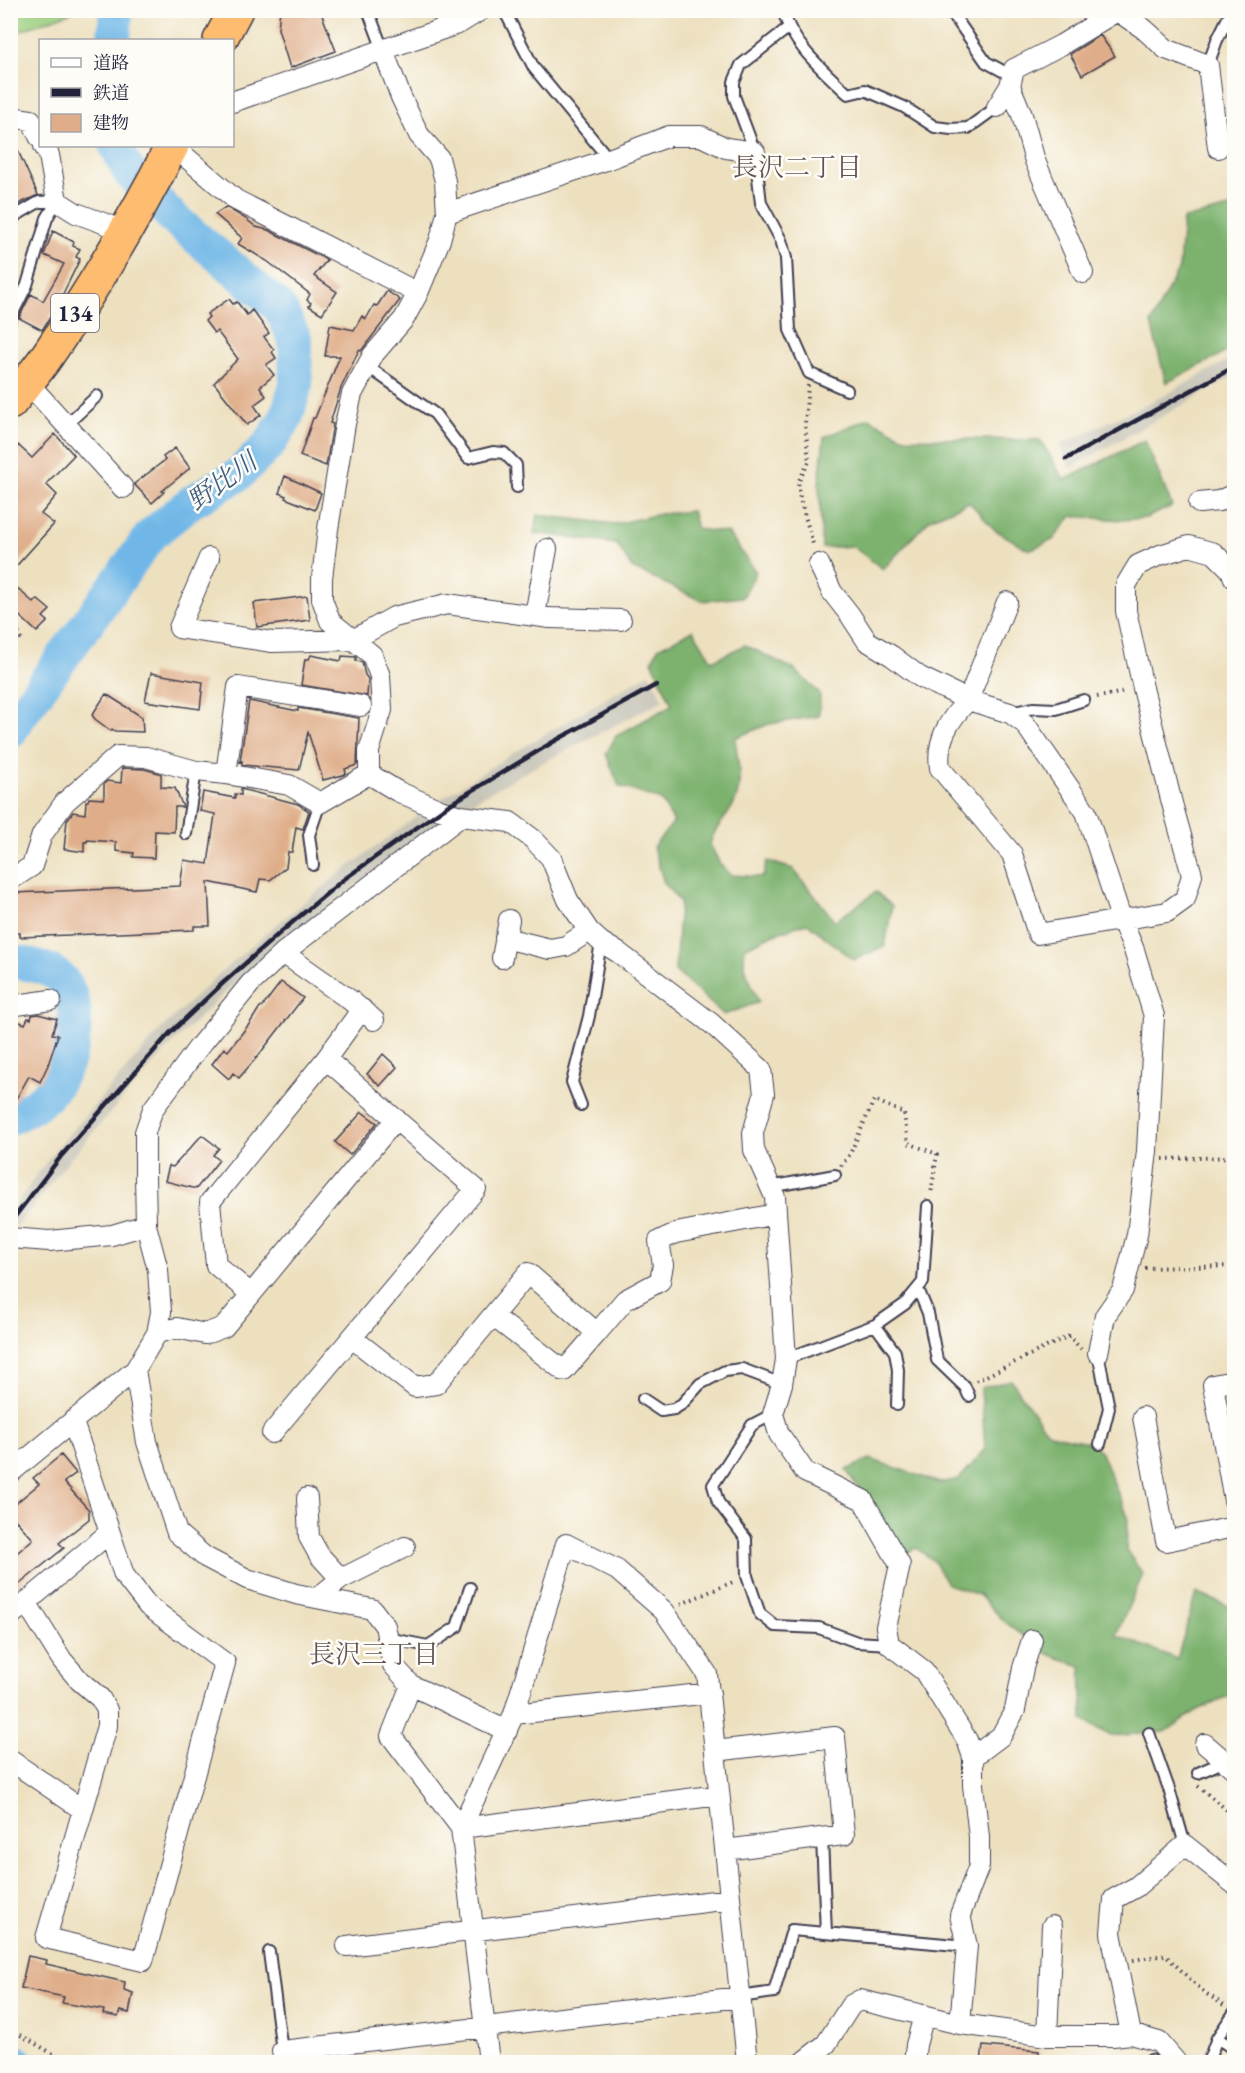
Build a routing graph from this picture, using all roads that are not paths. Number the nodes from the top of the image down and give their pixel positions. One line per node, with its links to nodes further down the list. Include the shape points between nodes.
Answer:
1 (236, 10): 10 (highway)
2 (368, 10): 11 (lane)
3 (481, 10): 11 (street, via 460,23)
4 (504, 10): 22 (lane, via 534,69)
5 (783, 10): 9 (lane)
6 (950, 10): 13 (lane, via 986,62)
7 (1232, 10): 12 (lane)
8 (1117, 11): 12 (street, via 1166,50); 13 (street, via 1014,69)
9 (789, 27): 15 (lane, via 814,62 848,94 865,90 904,107 935,127 951,129 968,128); 21 (lane, via 741,65 734,82 734,96)
10 (221, 39)
11 (383, 50): 14 (street); 24 (street, via 419,135 439,158)
12 (1208, 65): 19 (street)
13 (1011, 81): 15 (street); 27 (street, via 1035,161)
14 (234, 101)
15 (997, 107)
16 (10, 117): 17 (street, via 31,120)
17 (39, 136)
18 (45, 147): 23 (street)
19 (1218, 148)
20 (168, 152): 26 (highway, 134); 28 (street, via 180,152 236,200)
21 (755, 152): 22 (street, via 726,148 700,136 669,136); 31 (lane, via 760,203 781,240 786,258 790,330 809,373)
22 (609, 159): 24 (street)
23 (57, 201): 25 (lane, via 39,202); 26 (street, via 76,213); 29 (lane, via 47,218 27,285)
24 (447, 213): 28 (street)
25 (10, 219)
26 (129, 225): 32 (highway, 134, via 46,357)
27 (1083, 273)
28 (418, 293): 30 (street, via 404,319)
29 (10, 319)
30 (367, 366): 35 (lane, via 435,414 468,458 504,453 516,465); 46 (street, via 352,394 345,424 322,578 322,599 330,621)
31 (847, 390)
32 (19, 392): 34 (street)
33 (97, 396): 34 (lane)
34 (66, 425): 36 (street)
35 (517, 487)
36 (123, 488)
37 (1234, 494): 38 (street, via 1219,501)
38 (1199, 503)
39 (547, 549): 44 (street)
40 (209, 558): 46 (street, via 179,628 272,642)
41 (819, 564): 47 (street, via 832,592 867,641 920,676)
42 (1234, 578): 59 (street, via 1214,553 1189,546 1137,565 1126,585 1126,611 1143,688 1192,875 1185,899 1167,912)
43 (1007, 602): 47 (street)
44 (535, 615): 45 (street); 46 (street, via 447,604 394,617)
45 (621, 620)
46 (353, 639): 53 (street, via 372,655 380,676 382,710 369,751)
47 (968, 700): 50 (street); 59 (street, via 946,728 940,746 940,768 1012,854 1038,934)
48 (1084, 700): 50 (lane, via 1056,709)
49 (361, 706): 52 (street, via 238,687)
50 (1010, 713): 59 (street, via 1025,724 1086,812)
51 (196, 771): 52 (street); 56 (lane); 58 (street, via 146,758 118,756 65,802 42,835 32,866)
52 (226, 774): 54 (street, via 289,785)
53 (369, 774): 54 (street); 55 (street, via 408,796)
54 (320, 803): 57 (lane, via 309,835)
55 (461, 816): 60 (street, via 510,822 533,839 551,858 568,900); 61 (street)
56 (186, 834)
57 (312, 865)
58 (10, 880)
59 (1122, 921): 82 (street, via 1154,1016 1137,1235 1123,1290 1105,1316)
60 (595, 937): 62 (street, via 550,949 507,929); 66 (lane, via 589,1016 572,1082); 69 (street, via 711,1024 761,1069 764,1094 753,1133 754,1150)
61 (283, 953): 65 (street, via 368,1014); 72 (street, via 250,984 153,1108 145,1132)
62 (502, 958)
63 (51, 999): 64 (street)
64 (10, 1006)
65 (326, 1059): 67 (street); 75 (street, via 210,1202 216,1265)
66 (581, 1105)
67 (396, 1119): 75 (street); 80 (street, via 476,1188)
68 (834, 1175): 69 (lane)
69 (770, 1187): 71 (street)
70 (928, 1206): 74 (lane, via 923,1282)
71 (776, 1214): 79 (street, via 676,1233 659,1241 663,1265 660,1281 625,1300); 81 (street)
72 (146, 1225): 73 (street, via 112,1235 49,1241); 78 (street, via 158,1270 161,1312)
73 (10, 1238)
74 (918, 1289): 77 (lane, via 905,1304); 86 (lane, via 928,1313 937,1360)
75 (251, 1294): 78 (street, via 224,1327 205,1334 177,1328)
76 (493, 1316): 79 (street, via 564,1371); 79 (street, via 528,1274); 80 (street, via 436,1384 415,1387)
77 (875, 1324): 81 (lane); 88 (lane, via 895,1352)
78 (157, 1333): 83 (street)
79 (597, 1333)
80 (352, 1338): 92 (street)
81 (786, 1359): 85 (street)
82 (1100, 1363): 93 (lane, via 1109,1408)
83 (135, 1370): 91 (street); 102 (street, via 147,1442 177,1533 205,1557 247,1579)
84 (1234, 1381): 96 (street, via 1213,1385)
85 (782, 1384): 87 (lane, via 742,1369 725,1371 700,1384 674,1409 661,1410); 89 (street)
86 (967, 1391)
87 (643, 1399)
88 (897, 1405)
89 (773, 1414): 107 (street, via 778,1434 805,1472 862,1500 900,1565 886,1627); 107 (lane, via 752,1425 713,1485 718,1502 746,1539 747,1576 760,1614 775,1626 819,1628 857,1642)
90 (1143, 1417): 97 (street, via 1166,1541)
91 (73, 1422): 94 (street); 98 (street)
92 (272, 1433)
93 (1100, 1444)
94 (10, 1473)
95 (307, 1498): 100 (street, via 309,1537)
96 (1234, 1500)
97 (1234, 1527)
98 (109, 1533): 103 (street); 119 (street, via 124,1575 148,1606 225,1663 143,1961 46,1938)
99 (405, 1546): 100 (street)
100 (341, 1579): 102 (street)
101 (470, 1588): 105 (lane, via 457,1627 428,1646)
102 (316, 1598): 105 (street, via 372,1609 385,1626)
103 (26, 1602): 104 (street); 119 (street, via 63,1660 107,1710 107,1726)
104 (10, 1616)
105 (387, 1638): 108 (street, via 393,1665)
106 (1032, 1640): 114 (street, via 1015,1710 1001,1737)
107 (889, 1644): 114 (street, via 924,1671)
108 (411, 1685): 110 (street); 120 (street, via 391,1736)
109 (710, 1693): 110 (street); 110 (street, via 707,1674 664,1611 617,1570 566,1544); 113 (street)
110 (511, 1722): 120 (street)
111 (1149, 1733): 122 (lane)
112 (1205, 1744): 116 (street)
113 (715, 1751): 118 (street); 121 (street, via 835,1737 844,1836)
114 (973, 1756): 130 (street, via 979,1866 960,1916)
115 (10, 1760): 119 (street)
116 (1230, 1765): 117 (lane)
117 (1198, 1773)
118 (719, 1795): 120 (street); 123 (street)
119 (83, 1810)
120 (461, 1828): 127 (street)
121 (822, 1838): 123 (street); 128 (lane)
122 (1185, 1845): 124 (street); 137 (street, via 1136,1887 1114,1899 1111,1933)
123 (725, 1850): 125 (street)
124 (1234, 1884)
125 (730, 1899): 127 (street); 132 (street)
126 (1052, 1926): 138 (street)
127 (473, 1930): 129 (street); 136 (street)
128 (826, 1933): 130 (lane); 132 (lane, via 792,1930 774,1992)
129 (347, 1946)
130 (967, 1946): 135 (street)
131 (269, 1952): 141 (lane)
132 (740, 1997): 136 (street); 143 (street)
133 (1234, 2013): 139 (lane)
134 (924, 2015): 135 (street); 144 (street, via 860,2000 851,2005 826,2043); 145 (street)
135 (960, 2024): 138 (street)
136 (485, 2026): 141 (street); 142 (street)
137 (1131, 2034): 138 (street); 146 (street, via 1159,2042)
138 (1047, 2036)
139 (1217, 2038): 140 (lane); 147 (lane)
140 (1234, 2049)
141 (283, 2057)
142 (489, 2062)
143 (747, 2062)
144 (803, 2062)
145 (914, 2062)
146 (1176, 2062)
147 (1208, 2062)

